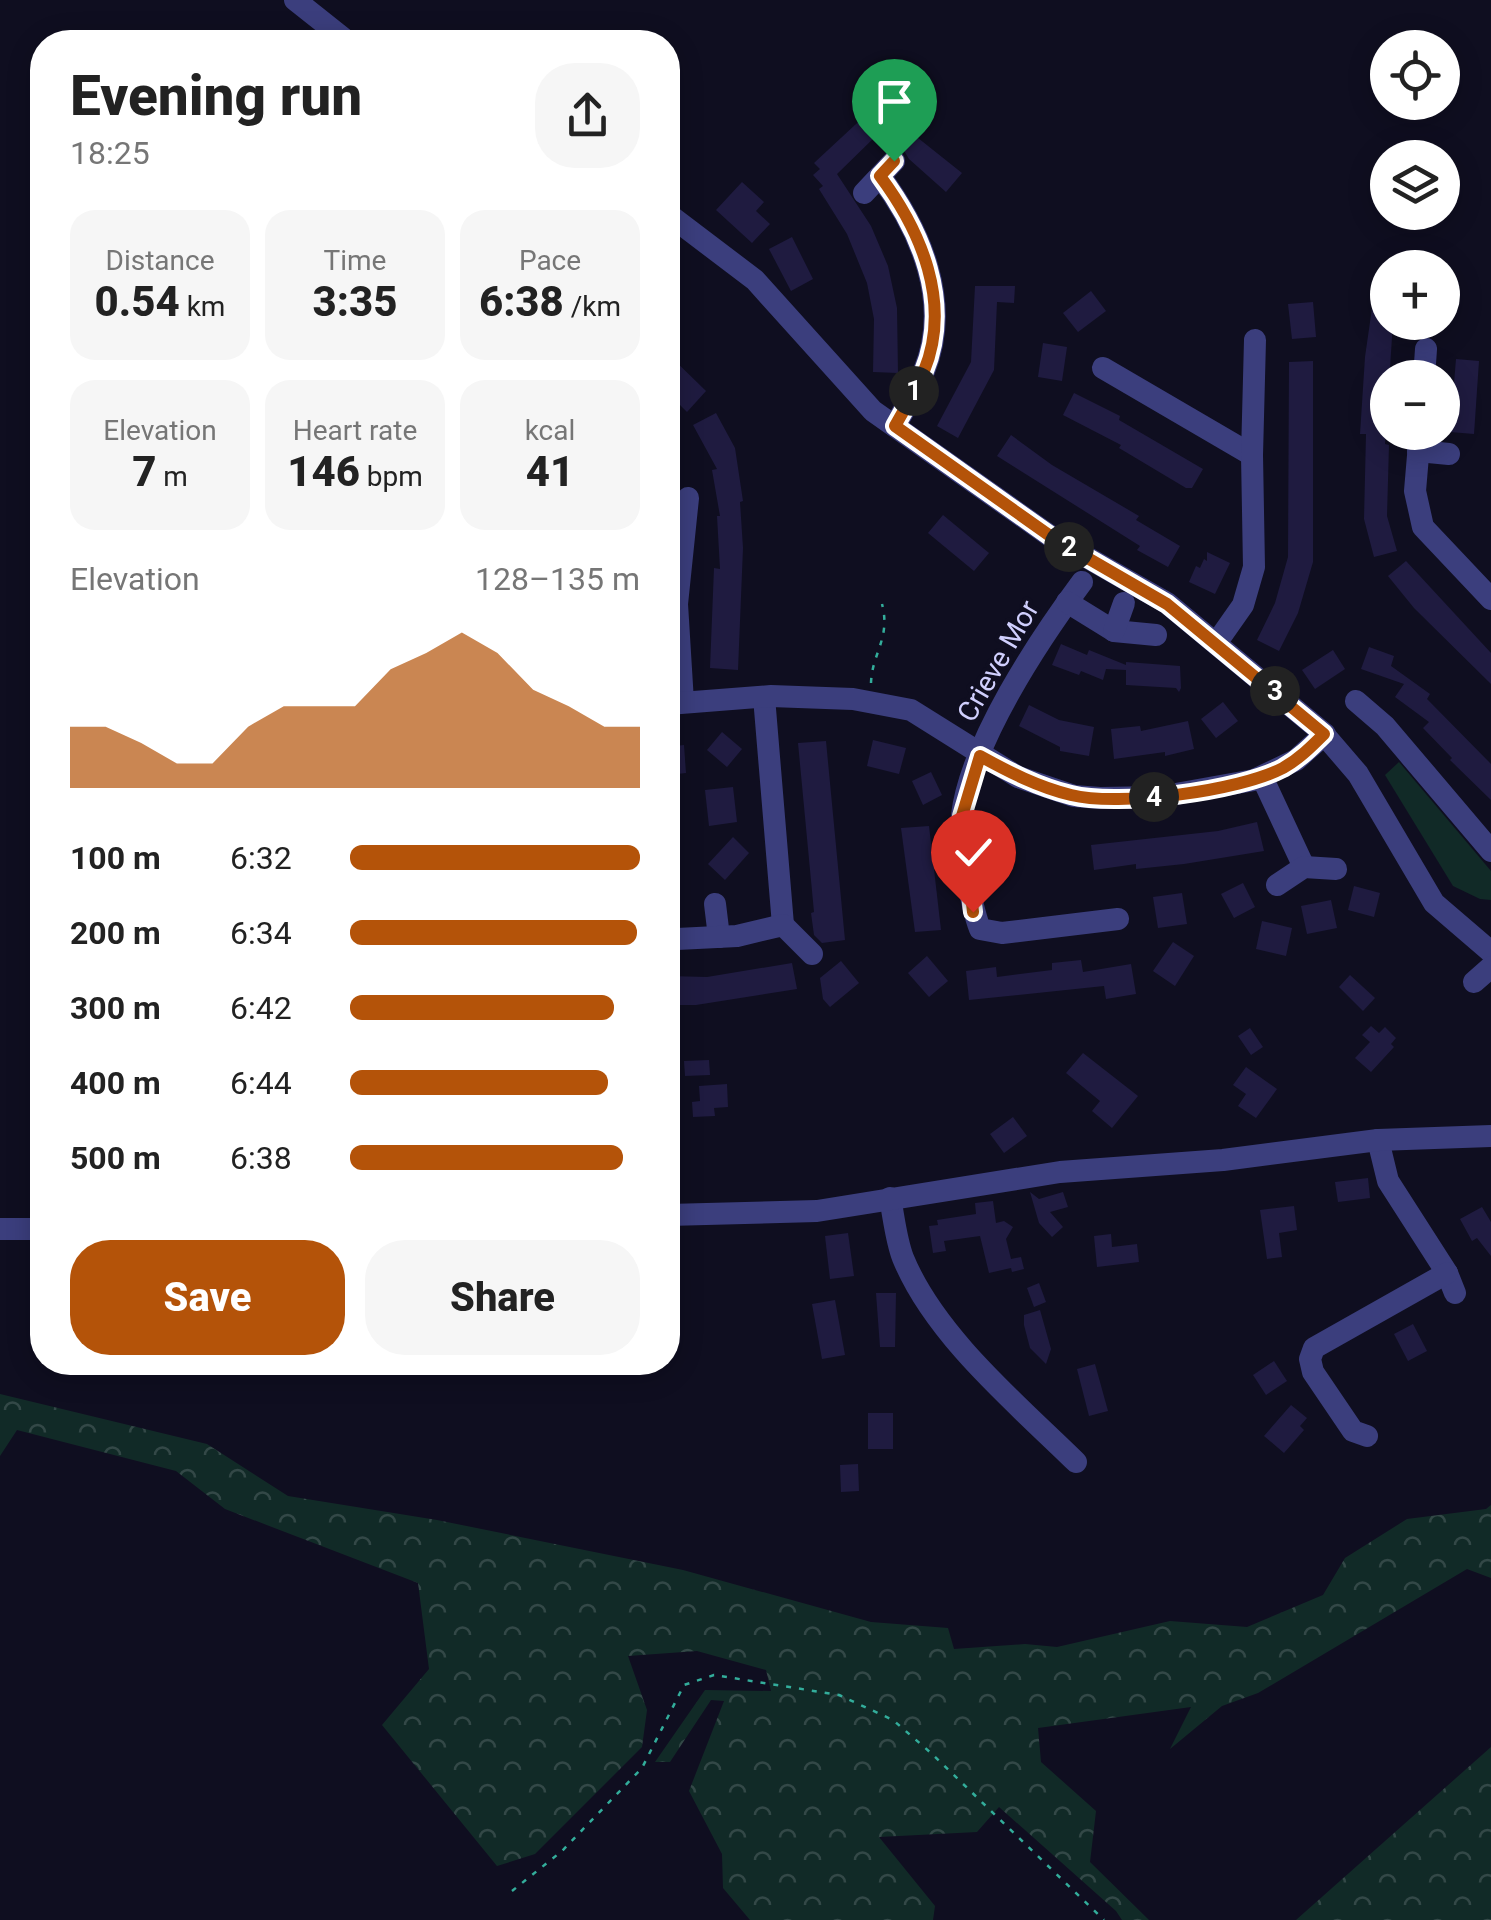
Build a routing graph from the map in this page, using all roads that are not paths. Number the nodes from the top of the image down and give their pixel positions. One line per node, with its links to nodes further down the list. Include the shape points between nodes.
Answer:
1 (295, 0): 2 (street)
2 (333, 30)
3 (879, 177): 9 (street, via 919,245 935,299 925,370)
4 (680, 223): 9 (street, via 755,280 873,411)
5 (1255, 340): 13 (street)
6 (1426, 349): 7 (street)
7 (1425, 360)
8 (1104, 368): 13 (street)
9 (895, 426): 22 (street)
10 (1418, 450): 17 (street, via 1415,491 1423,527)
11 (1439, 450): 12 (street)
12 (1449, 454)
13 (1252, 455): 22 (street, via 1254,567 1243,605)
14 (688, 498): 15 (street)
15 (680, 575)
16 (1082, 582): 18 (street, Crieve Mor)
17 (1491, 599)
18 (1067, 602): 20 (street, Crieve Mor); 27 (street, Crieve Mor)
19 (1124, 604): 20 (street)
20 (1114, 632): 21 (street, Crieve Mor)
21 (1156, 635)
22 (1217, 642): 26 (street)
23 (764, 697): 25 (street); 27 (street, via 854,699 910,710); 35 (street)
24 (1356, 701): 29 (street)
25 (680, 703)
26 (1324, 734): 28 (street, Crieve Mor, via 1296,760); 38 (street, via 1358,774 1434,903)
27 (980, 756): 28 (street, Crieve Mor, via 1018,777 1100,798 1159,797); 34 (street, via 962,816 980,930)
28 (1262, 777): 30 (street)
29 (1491, 850)
30 (1304, 867): 31 (street); 32 (street)
31 (1336, 869)
32 (1277, 885)
33 (715, 904): 36 (street)
34 (1118, 918)
35 (783, 925): 36 (street); 39 (street)
36 (719, 937): 37 (street)
37 (680, 940)
38 (1491, 952)
39 (812, 954)
40 (1491, 1136): 41 (street)
41 (1378, 1140): 42 (street, via 1003,1178); 46 (street, via 1388,1181 1451,1283 1314,1348 1312,1372 1353,1431)
42 (890, 1198): 43 (street, via 817,1211); 47 (street, via 902,1256 927,1304)
43 (680, 1215)
44 (0, 1229): 45 (street)
45 (30, 1229)
46 (1367, 1436)
47 (1076, 1462)

